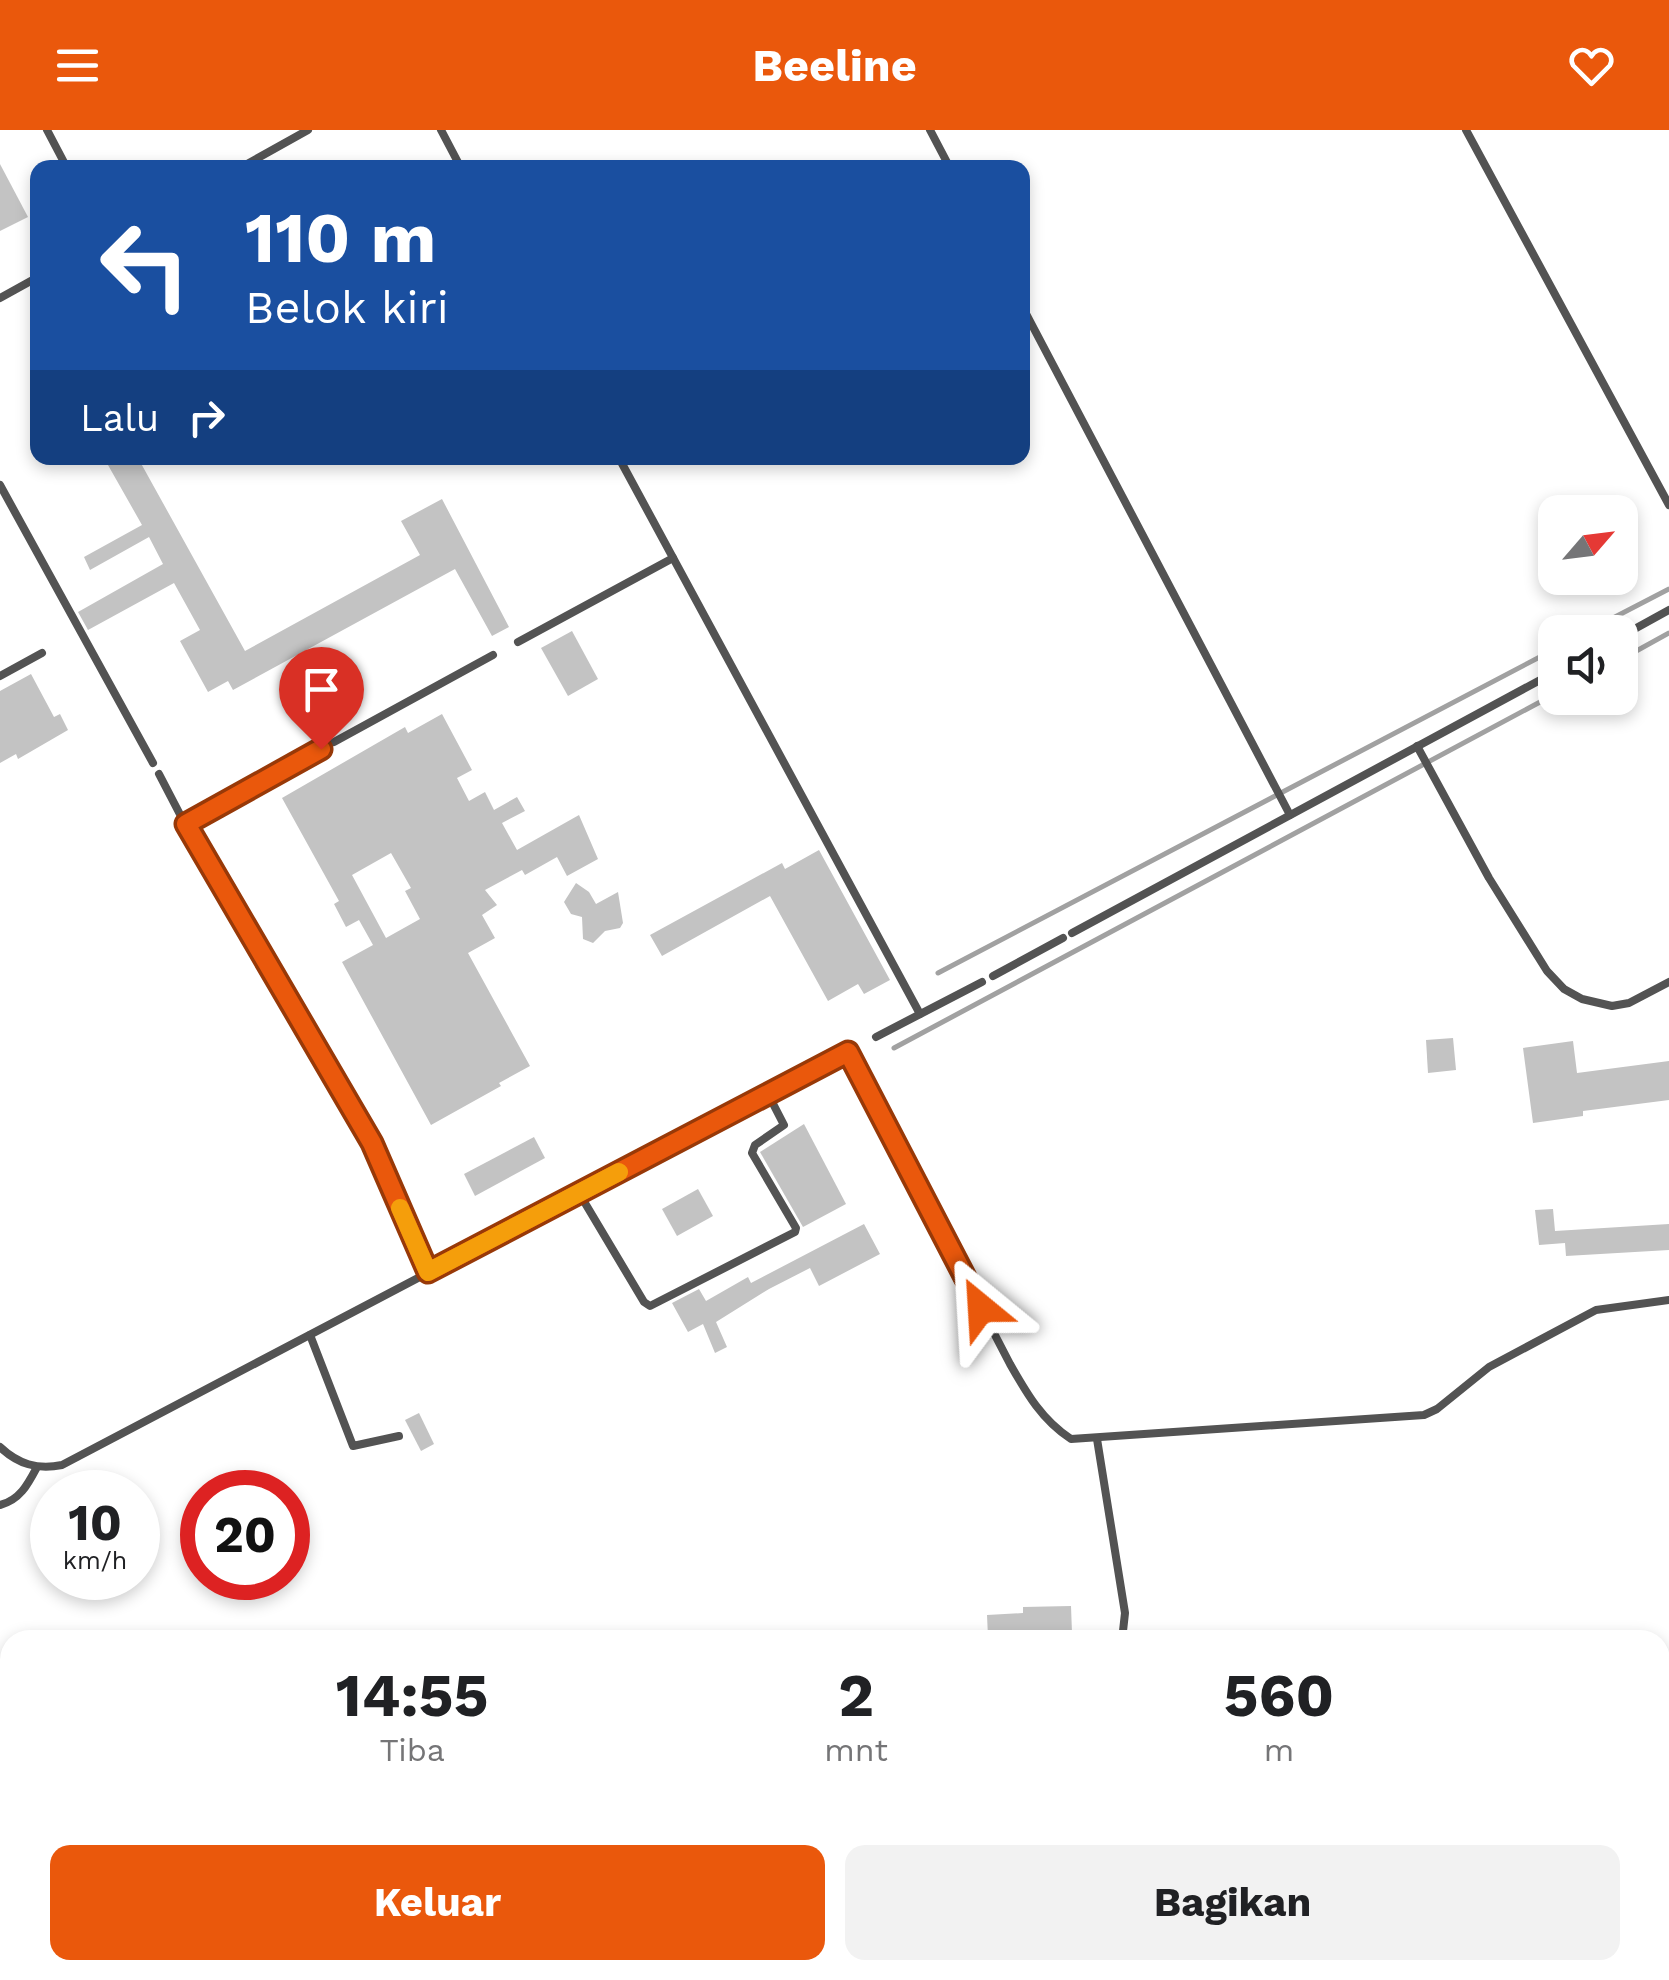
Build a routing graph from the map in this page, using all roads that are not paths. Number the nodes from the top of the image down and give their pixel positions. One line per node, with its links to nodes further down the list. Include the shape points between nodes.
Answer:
1 (47, 130): 6 (lane)
2 (308, 130): 7 (lane)
3 (441, 130): 8 (lane)
4 (930, 130): 9 (lane)
5 (1466, 130): 15 (lane)
6 (63, 160)
7 (254, 160)
8 (457, 160)
9 (946, 160)
10 (30, 281): 11 (lane)
11 (0, 298)
12 (1030, 321): 29 (lane)
13 (623, 465): 16 (lane)
14 (0, 485): 27 (lane)
15 (1669, 505)
16 (673, 558): 19 (lane); 34 (lane)
17 (1669, 610): 18 (lane)
18 (1638, 627)
19 (518, 642)
20 (42, 653): 22 (lane)
21 (494, 655): 24 (lane)
22 (0, 676)
23 (1538, 681): 25 (lane)
24 (334, 742)
25 (1417, 746): 29 (lane); 33 (lane, via 1488,878 1564,989 1612,1006)
26 (321, 749): 30 (lane)
27 (153, 762)
28 (159, 774): 30 (lane)
29 (1290, 815): 31 (lane)
30 (186, 824): 38 (lane, via 372,1143)
31 (993, 976)
32 (982, 982): 34 (lane)
33 (1669, 982)
34 (920, 1014): 35 (lane)
35 (876, 1037)
36 (768, 1094): 37 (lane); 37 (lane, via 784,1125 752,1153 795,1232 650,1306); 42 (lane, via 850,1051 1034,1405 1071,1439)
37 (579, 1193): 38 (lane)
38 (428, 1272): 40 (lane)
39 (1669, 1300): 42 (lane, via 1596,1310 1489,1367 1424,1415)
40 (310, 1335): 41 (lane, via 353,1446); 44 (lane, via 62,1465)
41 (399, 1436)
42 (1097, 1439): 46 (lane)
43 (0, 1447): 44 (lane)
44 (38, 1467): 45 (lane, via 26,1488)
45 (0, 1505)
46 (1123, 1630)

